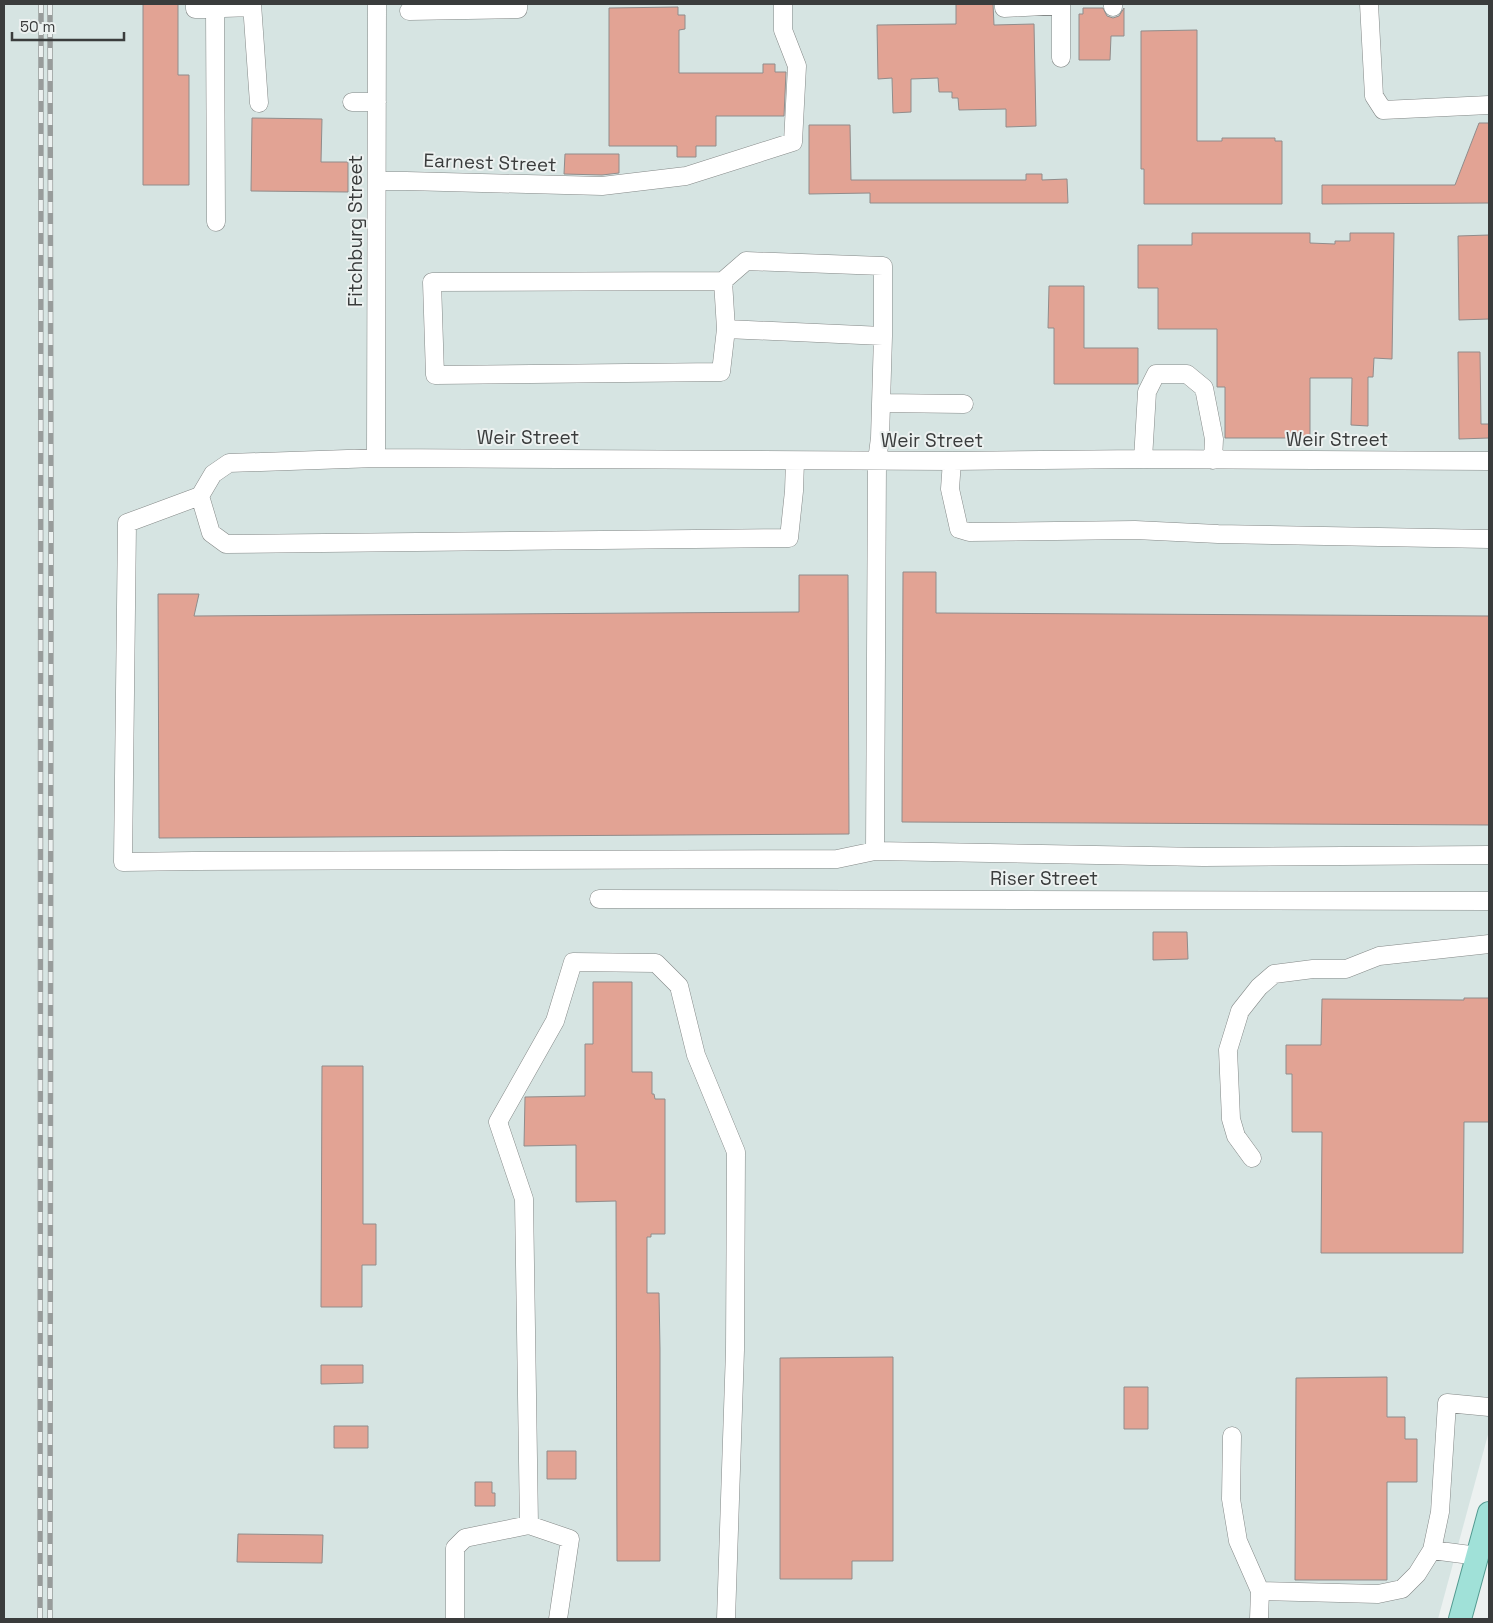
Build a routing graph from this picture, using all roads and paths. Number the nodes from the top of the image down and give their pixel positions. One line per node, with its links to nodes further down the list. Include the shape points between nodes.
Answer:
1 (195, 4): 9 (street, via 195,9)
2 (377, 4): 14 (street, Fitchburg Street)
3 (518, 4): 10 (street, via 518,9)
4 (782, 4): 16 (street, Earnest Street, via 783,30 797,66 793,142 686,176 602,186)
5 (1004, 4): 6 (street, via 1004,8)
6 (1061, 4): 11 (street)
7 (1369, 4): 15 (street, via 1374,96 1383,110)
8 (252, 5): 9 (street); 12 (street)
9 (216, 8): 17 (street)
10 (409, 11)
11 (1060, 58)
12 (259, 102)
13 (352, 102): 14 (street)
14 (377, 102): 16 (street, Fitchburg Street)
15 (1489, 105)
16 (376, 182): 23 (street, Fitchburg Street)
17 (216, 222)
18 (723, 281): 19 (street); 19 (street, via 432,282 435,375 721,372); 20 (street, via 746,260 884,266)
19 (726, 329): 20 (street)
20 (883, 336): 21 (street)
21 (881, 403): 22 (street); 27 (street)
22 (964, 404)
23 (376, 458): 26 (street, Weir Street); 30 (street, Weir Street, via 229,463 213,474)
24 (1143, 459): 25 (street, Weir Street); 25 (street, via 1147,392 1156,374 1187,374 1204,388 1214,439); 28 (street, Weir Street)
25 (1213, 460): 29 (street, Weir Street)
26 (795, 461): 27 (street, Weir Street); 30 (street, via 789,538 226,544 210,533)
27 (877, 461): 28 (street, Weir Street); 32 (street)
28 (952, 461): 31 (street, via 950,490 959,528 969,532 1135,530)
29 (1489, 461)
30 (200, 496): 32 (street, via 127,523 123,862 837,859)
31 (1489, 539)
32 (875, 852): 33 (street, via 1203,857)
33 (1489, 855)
34 (599, 899): 35 (street, Riser Street)
35 (1489, 901)
36 (1489, 944): 37 (street, via 1380,956 1346,969 1274,974 1240,1011 1228,1050 1231,1119 1236,1136)
37 (1252, 1158)
38 (1489, 1407): 42 (street, via 1447,1403 1440,1512)
39 (1232, 1436): 44 (street, via 1231,1499 1238,1541)
40 (1489, 1513): 43 (main road)
41 (529, 1525): 45 (street, via 465,1538 455,1548); 46 (street, via 570,1539); 47 (street, via 524,1199 498,1122 555,1021 573,962 656,963 679,986 696,1055 736,1152 735,1350)
42 (1432, 1550): 43 (street); 44 (street, via 1417,1574 1402,1588 1378,1594)
43 (1478, 1556): 49 (main road)
44 (1260, 1591): 48 (street)
45 (455, 1619)
46 (558, 1619)
47 (726, 1619)
48 (1259, 1619)
49 (1460, 1619)

